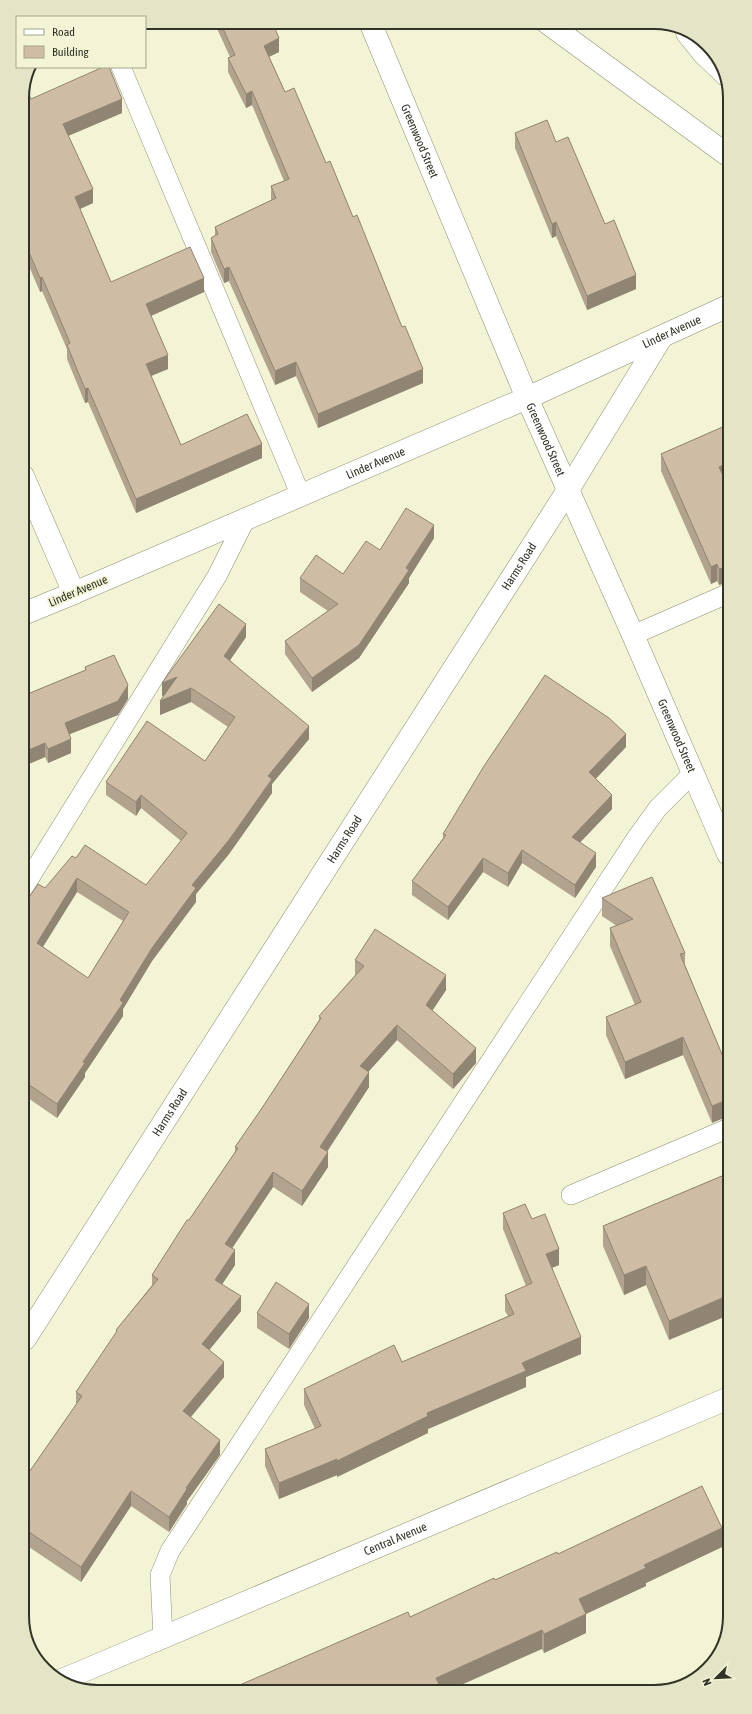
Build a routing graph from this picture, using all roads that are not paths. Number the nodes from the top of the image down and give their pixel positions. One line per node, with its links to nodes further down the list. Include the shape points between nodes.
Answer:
1 (373, 29): 9 (main road, Greenwood Street)
2 (556, 29): 6 (main road)
3 (694, 42): 4 (main road)
4 (712, 62)
5 (121, 68): 12 (lane)
6 (723, 152)
7 (723, 308): 8 (main road, Linder Avenue)
8 (661, 338): 9 (main road, Linder Avenue); 11 (main road, Harms Road)
9 (527, 398): 11 (main road, Greenwood Street); 12 (main road, Linder Avenue)
10 (29, 490): 14 (main road)
11 (568, 490): 17 (main road, Greenwood Street); 23 (main road, Harms Road)
12 (301, 496): 13 (main road, Linder Avenue)
13 (245, 520): 14 (main road, Linder Avenue); 20 (lane, via 217,576)
14 (74, 593): 16 (main road, Linder Avenue)
15 (723, 596): 17 (lane)
16 (29, 612)
17 (634, 635): 18 (main road, Greenwood Street)
18 (693, 773): 19 (main road, Greenwood Street); 25 (lane, via 658,808 637,837 170,1551 160,1575)
19 (723, 842)
20 (29, 876)
21 (723, 1131): 22 (lane)
22 (571, 1195)
23 (29, 1333)
24 (723, 1401): 25 (main road, Central Avenue)
25 (163, 1638): 26 (main road, Central Avenue)
26 (68, 1678)

